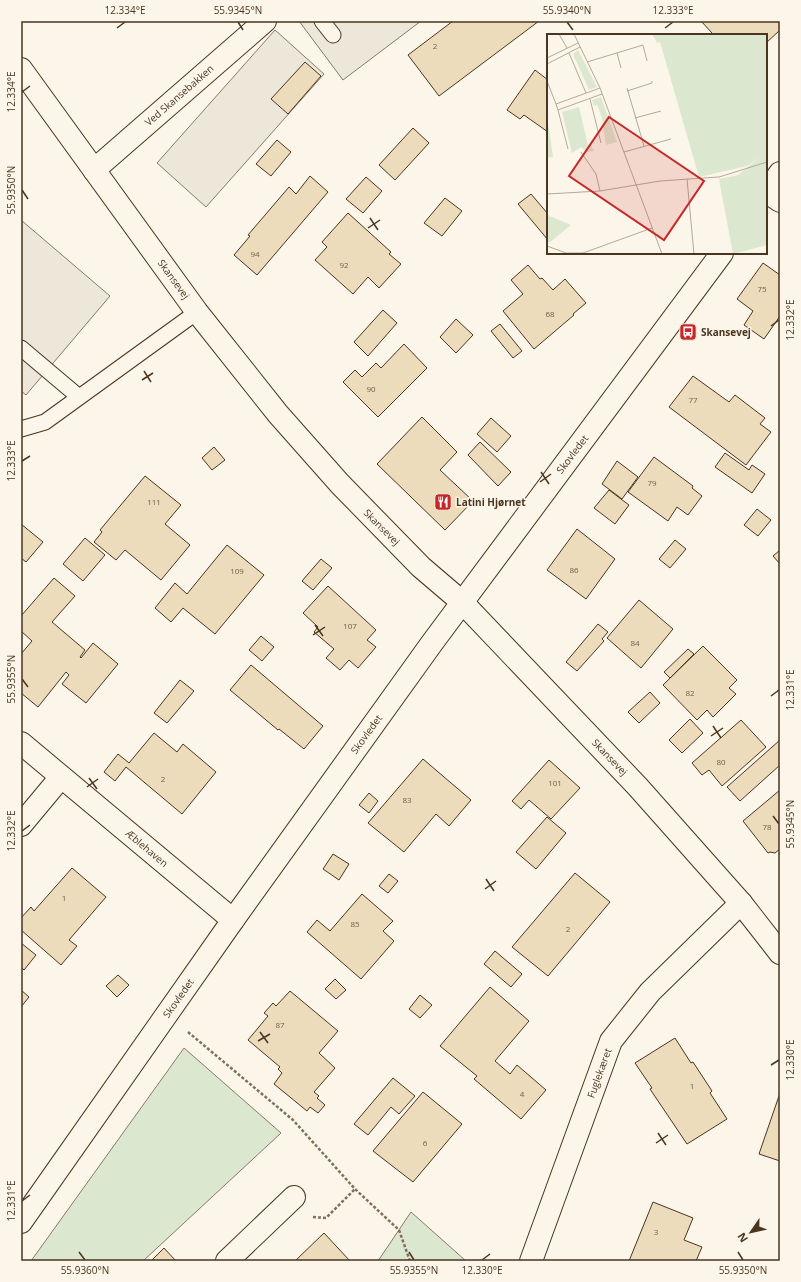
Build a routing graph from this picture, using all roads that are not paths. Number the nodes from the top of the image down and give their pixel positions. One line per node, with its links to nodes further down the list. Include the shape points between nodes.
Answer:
1 (265, 21): 5 (street, Ved Skansebakken)
2 (322, 21): 3 (lane)
3 (333, 35)
4 (21, 69): 5 (street, Skansevej)
5 (94, 170): 9 (street, Skansevej)
6 (780, 173): 7 (street)
7 (771, 195)
8 (721, 254): 13 (street, Skovledet)
9 (198, 312): 11 (lane); 13 (street, Skansevej, via 278,414 340,484 421,567)
10 (21, 348): 11 (lane)
11 (79, 397): 12 (lane, via 45,422)
12 (21, 429)
13 (462, 602): 17 (street, Skansevej, via 638,787); 18 (street, Skovledet)
14 (21, 743): 15 (street, Æblehaven)
15 (61, 777): 16 (street); 18 (street, Æblehaven)
16 (21, 825)
17 (741, 903): 19 (street, Skansevej); 23 (street, Fuglekæret, via 650,992 611,1041)
18 (233, 920): 21 (street, Skovledet)
19 (780, 954)
20 (294, 1198): 22 (street)
21 (21, 1222)
22 (226, 1261)
23 (531, 1261)

